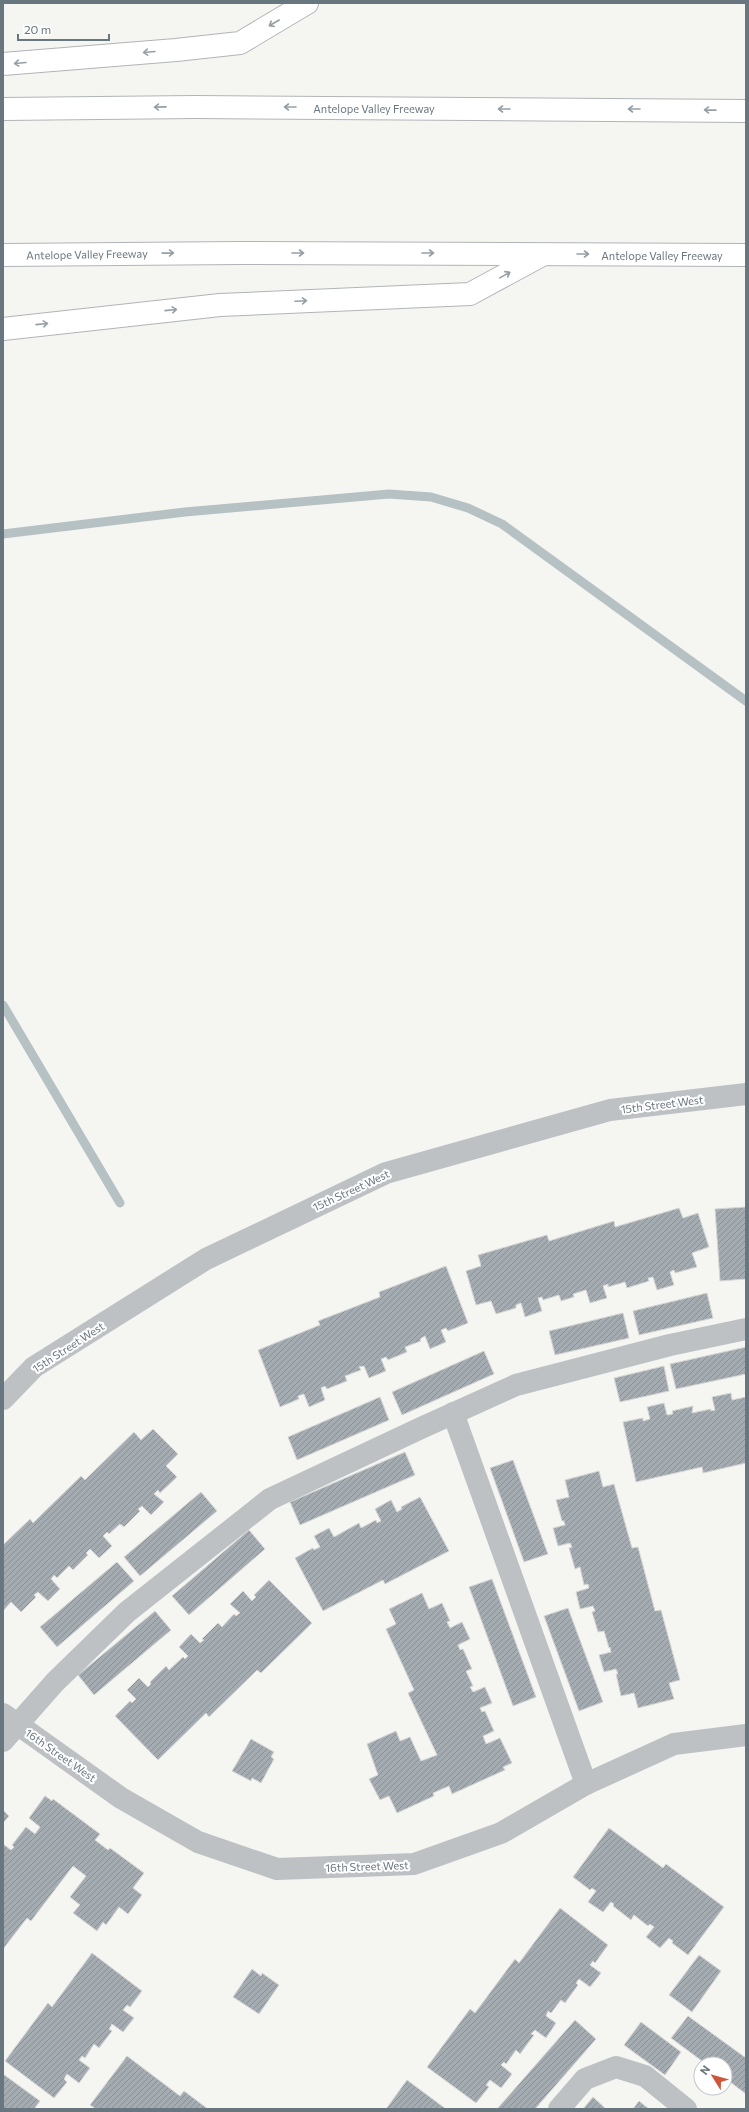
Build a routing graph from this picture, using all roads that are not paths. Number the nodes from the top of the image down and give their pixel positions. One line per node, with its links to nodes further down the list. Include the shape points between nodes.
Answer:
1 (307, 3): 2 (highway, one-way to 2, via 240,43)
2 (3, 64)
3 (3, 109): 4 (highway, Antelope Valley Freeway, one-way to 3, via 203,107)
4 (746, 111)
5 (544, 254): 6 (highway, Antelope Valley Freeway, one-way to 5, via 239,252); 7 (highway, Antelope Valley Freeway, one-way to 7); 8 (highway, one-way to 5, via 220,305 470,294)
6 (3, 255)
7 (746, 255)
8 (3, 329)
9 (746, 1094): 11 (street, 15th Street West, via 610,1110 386,1173 206,1259 34,1367)
10 (746, 1329): 12 (street, via 670,1345 516,1385)
11 (3, 1399)
12 (453, 1413): 13 (street, via 270,1499 127,1612 55,1682); 16 (street)
13 (10, 1719): 15 (street); 16 (street, 16th Street West, via 121,1798 198,1842 277,1869 414,1864 501,1833)
14 (746, 1735): 16 (street, 16th Street West, via 674,1744)
15 (3, 1741)
16 (586, 1784)
17 (559, 2109): 18 (street, via 585,2079 616,2067 645,2076)
18 (686, 2109)

